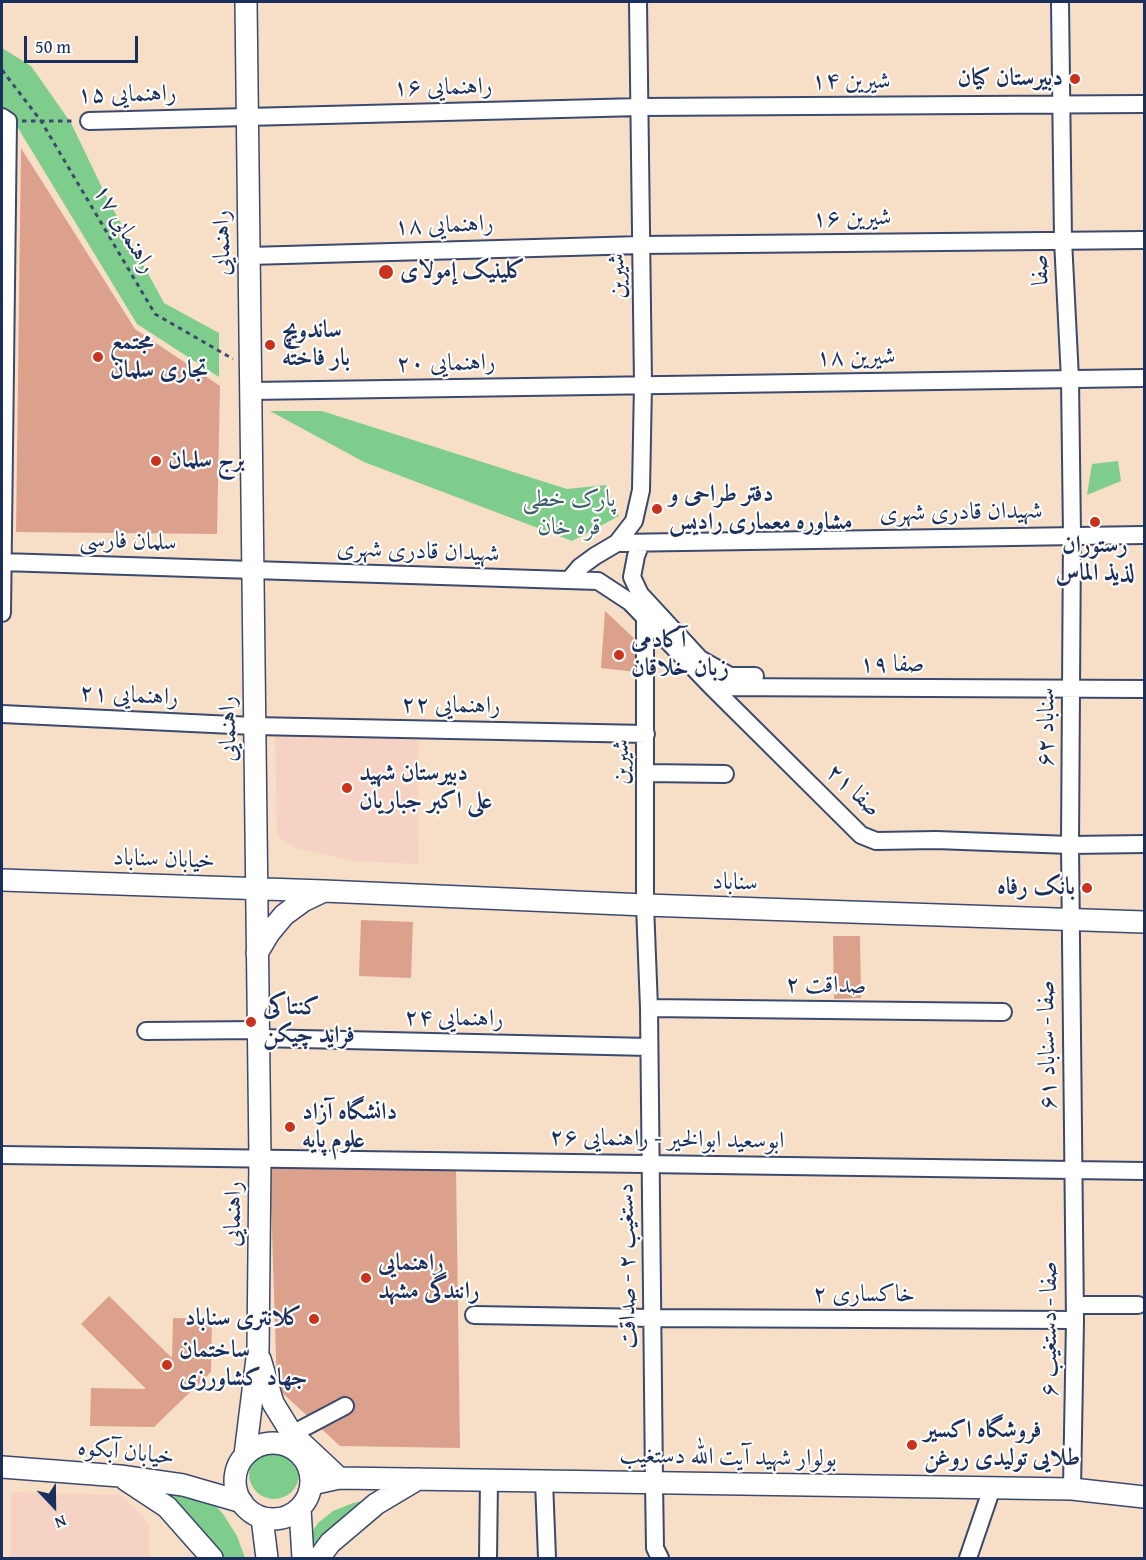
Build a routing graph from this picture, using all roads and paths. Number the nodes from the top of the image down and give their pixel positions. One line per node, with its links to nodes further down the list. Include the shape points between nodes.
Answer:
1 (246, 2): 8 (main road, راهنمایی)
2 (639, 2): 7 (street, شیرین)
3 (1060, 2): 6 (street, صفا)
4 (2, 70): 10 (path, راهنمایی ۱۷)
5 (1144, 104): 6 (street, شیرین ۱۴)
6 (1062, 105): 7 (street, شیرین ۱۴); 13 (street, صفا)
7 (640, 107): 8 (street, راهنمایی ۱۶); 15 (street, شیرین)
8 (247, 116): 11 (street, راهنمایی ۱۵); 16 (main road, راهنمایی)
9 (5, 119): 10 (path, راهنمایی ۱۵); 12 (street)
10 (41, 121): 11 (path, راهنمایی ۱۵); 17 (path, راهنمایی ۱۷, via 155,314)
11 (89, 121)
12 (4, 233): 20 (street)
13 (1063, 240): 14 (street, شیرین ۱۶); 15 (street, شیرین ۱۶); 19 (street, صفا)
14 (1144, 240)
15 (641, 245): 16 (street, راهنمایی ۱۸); 21 (street, شیرین)
16 (249, 256): 17 (main road, راهنمایی)
17 (250, 369): 22 (main road, راهنمایی)
18 (1144, 378): 19 (street, شیرین ۱۸)
19 (1070, 379): 21 (street, شیرین ۱۸); 23 (street, صفا)
20 (3, 384): 27 (street)
21 (643, 384): 22 (street, راهنمایی ۲۰); 25 (street, شیرین, via 641,490 634,521)
22 (250, 391): 28 (main road, راهنمایی)
23 (1072, 535): 24 (street, شهیدان قادری شهری); 26 (street, شهیدان قادری شهری); 35 (street, سناباد ۶۲)
24 (1144, 535)
25 (617, 543): 26 (street, شهیدان قادری شهری); 29 (street, via 580,567)
26 (641, 543): 33 (street, via 632,577 640,594 700,659 730,676 823,678)
27 (2, 562): 28 (street, سلمان فارسی); 30 (street)
28 (252, 570): 29 (street, شهیدان قادری شهری); 37 (main road, راهنمایی)
29 (569, 580): 31 (street, شهیدان قادری شهری, via 598,581 630,602)
30 (2, 613)
31 (645, 619): 32 (street, صفا ۲۱); 38 (street, شیرین)
32 (712, 687): 33 (street, صفا ۱۹); 42 (street, صفا ۲۱, via 861,835 876,841)
33 (849, 689): 35 (street, صفا ۱۹)
34 (1144, 689): 35 (street, صفا ۱۹)
35 (1072, 690): 42 (street, سناباد ۶۲)
36 (2, 714): 37 (street, راهنمایی ۲۱)
37 (254, 726): 38 (street, راهنمایی ۲۲); 44 (main road, راهنمایی)
38 (646, 734): 39 (street, شیرین)
39 (646, 773): 40 (street); 46 (street, شیرین)
40 (725, 774)
41 (1144, 844): 42 (street, صفا ۲۱)
42 (1070, 845): 47 (street, سناباد ۶۲)
43 (2, 880): 44 (main road, خیابان سناباد)
44 (256, 888): 45 (main road, خیابان سناباد); 49 (main road, راهنمایی)
45 (324, 891): 46 (main road, سناباد); 49 (main road, via 284,915)
46 (645, 906): 47 (main road, سناباد); 50 (street, دستغیب ۲ - صداقت)
47 (1071, 919): 48 (main road, سناباد); 58 (street, صفا - سناباد ۶۱)
48 (1144, 922)
49 (257, 953): 53 (main road, راهنمایی)
50 (649, 1008): 51 (street, صداقت ۲); 54 (street, دستغیب ۲ - صداقت)
51 (1003, 1012)
52 (146, 1031): 53 (street, راهنمایی ۲۴)
53 (258, 1034): 54 (street, راهنمایی ۲۴); 56 (main road, راهنمایی)
54 (649, 1047): 57 (street, دستغیب ۲ - صداقت)
55 (2, 1155): 56 (street, ابوسعید ابوالخیر - راهنمایی ۲۶)
56 (260, 1158): 57 (street, ابوسعید ابوالخیر - راهنمایی ۲۶); 64 (main road, راهنمایی)
57 (650, 1163): 58 (street, ابوسعید ابوالخیر - راهنمایی ۲۶); 63 (street, دستغیب ۲ - صداقت)
58 (1074, 1170): 59 (street, ابوسعید ابوالخیر - راهنمایی ۲۶); 61 (street, صفا - دستغیب ۶)
59 (1144, 1171)
60 (1138, 1305): 61 (street, خاکساری ۲)
61 (1075, 1312): 63 (street, خاکساری ۲); 77 (street, صفا - دستغیب ۶)
62 (474, 1315): 63 (street, خاکساری ۲)
63 (652, 1318): 74 (street, دستغیب ۲ - صداقت)
64 (258, 1350): 66 (main road, via 273,1403); 67 (main road, راهنمایی)
65 (345, 1406): 66 (street)
66 (292, 1434): 70 (main road)
67 (245, 1455): 75 (main road, via 266,1444 289,1446 306,1461); 79 (main road, via 235,1478)
68 (2, 1467): 69 (main road, خیابان آبکوه)
69 (120, 1476): 79 (main road, خیابان آبکوه, via 183,1485); 82 (main road, via 167,1507)
70 (339, 1478): 71 (main road, بولوار شهید آیت الله دستغیب); 75 (main road, بولوار شهید آیت الله دستغیب)
71 (419, 1479): 72 (main road, بولوار شهید آیت الله دستغیب); 85 (main road, via 376,1504 330,1543)
72 (489, 1480): 73 (main road, بولوار شهید آیت الله دستغیب); 86 (street)
73 (544, 1480): 74 (main road, بولوار شهید آیت الله دستغیب); 87 (street)
74 (654, 1482): 76 (main road, بولوار شهید آیت الله دستغیب); 88 (street, دستغیب ۲ - صداقت, via 655,1548)
75 (312, 1484): 80 (main road)
76 (992, 1488): 77 (main road, بولوار شهید آیت الله دستغیب); 89 (street)
77 (1072, 1489): 78 (main road, بولوار شهید آیت الله دستغیب)
78 (1144, 1497)
79 (242, 1502): 81 (main road)
80 (300, 1509): 81 (main road, via 282,1518); 84 (main road)
81 (262, 1518): 83 (main road)
82 (212, 1558)
83 (267, 1558)
84 (303, 1558)
85 (319, 1558)
86 (488, 1558)
87 (547, 1558)
88 (660, 1558)
89 (968, 1558)

